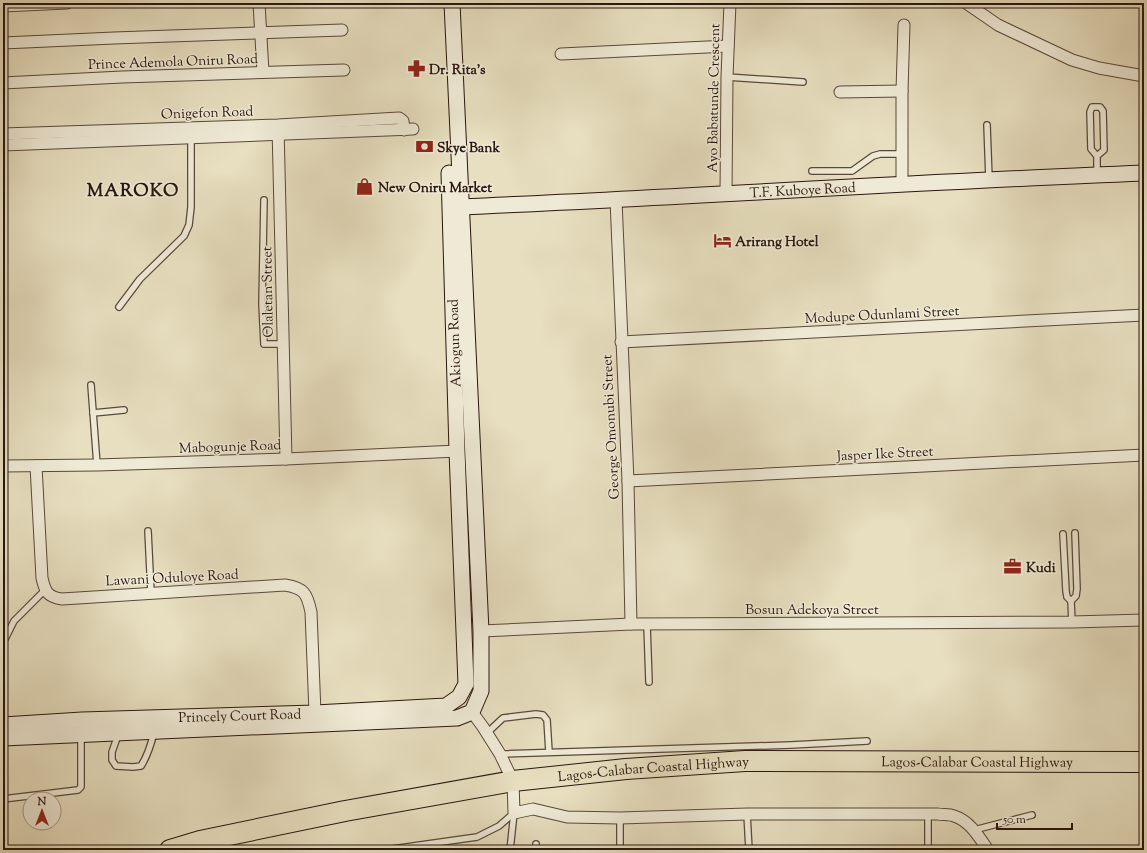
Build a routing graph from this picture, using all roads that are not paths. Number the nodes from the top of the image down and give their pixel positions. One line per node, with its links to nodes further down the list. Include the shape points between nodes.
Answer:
1 (67, 3): 7 (street)
2 (259, 3): 10 (street)
3 (442, 3): 46 (street, Akiogun Road)
4 (452, 3): 38 (street)
5 (730, 3): 12 (street, Ayo Babatunde Crescent)
6 (966, 3): 16 (street, via 998,24 1072,60)
7 (3, 6)
8 (904, 25): 20 (street)
9 (342, 30): 10 (street)
10 (261, 33): 11 (street); 15 (street)
11 (3, 43)
12 (728, 46): 13 (street); 17 (street, Ayo Babatunde Crescent)
13 (561, 54)
14 (344, 70): 15 (street, Prince Ademola Oniru Road)
15 (263, 72): 19 (street, Prince Ademola Oniru Road)
16 (1144, 76)
17 (727, 77): 18 (lane); 35 (street, Ayo Babatunde Crescent)
18 (803, 82)
19 (3, 83)
20 (902, 91): 21 (street); 28 (street)
21 (840, 92)
22 (987, 125): 33 (lane)
23 (278, 129): 24 (street, Onigefon Road, via 399,118); 25 (street, Onigefon Road); 26 (street, Onigefon Road); 42 (street, Olaletan Street)
24 (408, 130)
25 (3, 134)
26 (191, 137): 27 (street, Onigefon Road); 39 (lane, via 189,225 184,236 140,279)
27 (3, 144)
28 (902, 154): 30 (lane, via 873,156 852,170); 34 (street)
29 (1097, 156): 29 (lane, via 1104,150 1103,111 1100,107 1092,107 1091,149); 32 (lane)
30 (812, 171)
31 (1144, 173): 32 (street, T.F. Kuboye Road)
32 (1097, 175): 33 (street, T.F. Kuboye Road)
33 (989, 180): 34 (street, T.F. Kuboye Road)
34 (902, 184): 35 (street, T.F. Kuboye Road)
35 (726, 194): 37 (street, T.F. Kuboye Road)
36 (264, 200): 42 (lane, via 264,344)
37 (616, 200): 38 (street, T.F. Kuboye Road); 41 (street, George Omonubi Street)
38 (461, 207): 65 (street)
39 (119, 307)
40 (1144, 315): 41 (street, Modupe Odunlami Street)
41 (621, 342): 52 (street, George Omonubi Street)
42 (283, 344): 48 (street, Olaletan Street)
43 (90, 385): 45 (lane)
44 (124, 410): 45 (lane)
45 (92, 413): 49 (lane)
46 (457, 451): 48 (street, Mabogunje Road); 68 (street, Akiogun Road)
47 (1144, 455): 52 (street, Jasper Ike Street)
48 (286, 459): 49 (street, Mabogunje Road)
49 (97, 465): 51 (street, Mabogunje Road)
50 (3, 466): 51 (street, Mabogunje Road)
51 (36, 466): 58 (street, via 42,578)
52 (628, 481): 63 (street, George Omonubi Street)
53 (148, 531): 59 (lane)
54 (1075, 533): 57 (lane)
55 (1063, 534): 56 (lane)
56 (1064, 565): 57 (lane); 60 (lane, via 1067,596)
57 (1076, 565): 60 (lane, via 1076,596)
58 (45, 590): 59 (street, Lawani Oduloye Road, via 53,598 62,599); 66 (lane, via 14,621)
59 (151, 593): 70 (street, Lawani Oduloye Road, via 285,585 304,592 309,600 311,612)
60 (1070, 601): 62 (lane)
61 (1144, 620): 62 (street, Bosun Adekoya Street)
62 (1072, 622): 64 (street, Bosun Adekoya Street)
63 (631, 624): 64 (street, Bosun Adekoya Street); 65 (street, Bosun Adekoya Street)
64 (647, 625): 67 (lane)
65 (481, 630): 69 (street, via 481,691)
66 (3, 643)
67 (649, 682)
68 (466, 684): 70 (street, Princely Court Road, via 459,698 446,706)
69 (472, 712): 72 (street, via 457,718); 74 (street)
70 (315, 713): 71 (street, Princely Court Road)
71 (3, 725)
72 (154, 732): 73 (street); 73 (lane, via 147,757 141,766 133,767 116,766 112,760 112,752)
73 (119, 733): 75 (street)
74 (487, 733): 78 (lane, via 502,718 543,715 547,720); 79 (street)
75 (81, 734): 76 (street); 82 (lane, via 81,787 78,790)
76 (3, 738)
77 (867, 741): 78 (lane)
78 (549, 752): 79 (lane)
79 (500, 754): 81 (street)
80 (1144, 762): 81 (highway, Lagos-Calabar Coastal Highway, via 745,761 626,769)
81 (513, 781): 83 (street); 90 (highway, Lagos-Calabar Coastal Highway, via 345,811)
82 (3, 798)
83 (514, 813): 87 (street, via 533,809 567,817); 91 (lane, via 499,826 477,838); 92 (lane)
84 (747, 814): 85 (street); 87 (street); 94 (lane)
85 (928, 814): 88 (street, via 954,816 965,821); 95 (lane)
86 (1032, 815): 88 (lane)
87 (620, 818): 93 (lane)
88 (974, 830): 96 (street)
89 (1053, 849): 97 (lane)
90 (170, 850)
91 (385, 850)
92 (510, 850)
93 (620, 850)
94 (749, 850)
95 (928, 850)
96 (988, 850)
97 (1099, 850)

